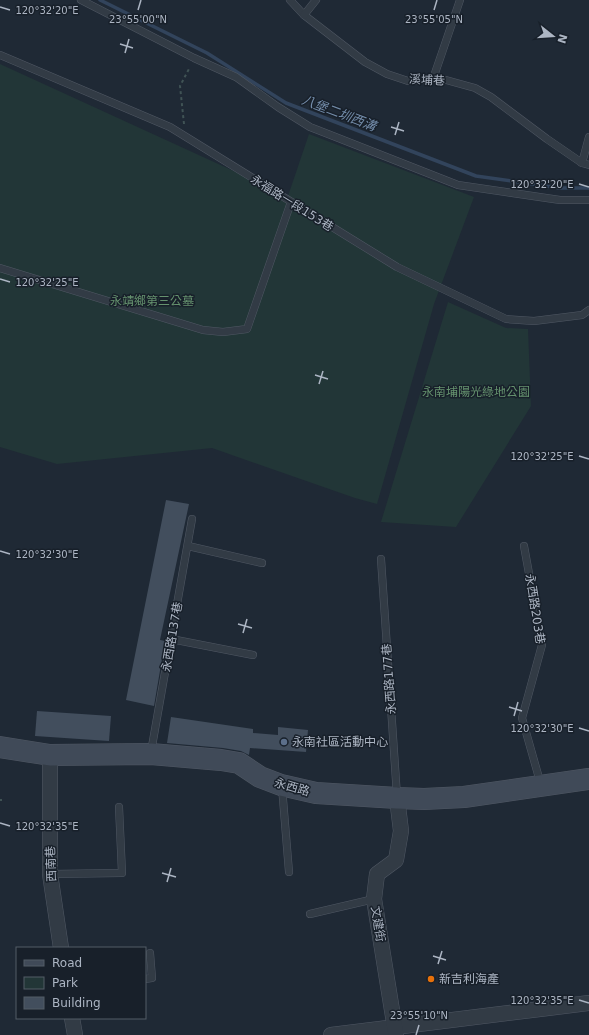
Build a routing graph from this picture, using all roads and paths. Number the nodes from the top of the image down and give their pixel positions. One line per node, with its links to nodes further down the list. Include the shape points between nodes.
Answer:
1 (82, 0): 7 (lane)
2 (290, 0): 5 (lane, 溪埔巷)
3 (316, 0): 5 (lane)
4 (460, 0): 8 (lane)
5 (304, 15): 8 (lane, 溪埔巷, via 365,62 387,74 408,81)
6 (0, 55): 9 (lane, 永福路一段153巷, via 170,127)
7 (194, 58): 9 (path, via 180,86); 12 (lane, via 236,77 310,127 458,185 560,200)
8 (433, 79): 11 (lane, 溪埔巷, via 475,88)
9 (185, 136): 13 (lane, 永福路一段153巷)
10 (589, 137): 11 (lane)
11 (585, 164)
12 (589, 200)
13 (291, 202): 14 (lane, via 247,329 223,332 203,330); 15 (lane, 永福路一段153巷, via 397,267 506,319 534,321 582,315)
14 (0, 268)
15 (589, 310)
16 (192, 519): 17 (lane, 永西路137巷)
17 (188, 546): 20 (lane); 21 (lane, 永西路137巷)
18 (524, 546): 28 (lane, 永西路203巷, via 542,645 522,718)
19 (381, 559): 29 (lane, 永西路177巷)
20 (262, 563)
21 (171, 639): 22 (lane); 24 (lane, 永西路137巷)
22 (253, 655)
23 (0, 747): 25 (street, 永西路)
24 (151, 754): 25 (street, 永西路); 27 (street, 永西路, via 239,763)
25 (50, 755): 32 (street, 西南巷)
26 (589, 779): 28 (street, 永西路)
27 (281, 785): 29 (street, 永西路, via 316,794); 31 (lane)
28 (542, 786): 29 (street, 永西路, via 464,797)
29 (397, 798): 33 (street, 文建街, via 401,831 396,860 377,874)
30 (119, 806): 32 (lane, via 122,873)
31 (289, 872)
32 (50, 874): 35 (street, 西南巷)
33 (374, 898): 34 (lane); 40 (street, 文建街)
34 (310, 914)
35 (62, 947)
36 (150, 953): 37 (lane, via 152,978)
37 (146, 979)
38 (589, 1003): 40 (street)
39 (72, 1019): 41 (street)
40 (395, 1031): 42 (street)
41 (75, 1035)
42 (331, 1035)

